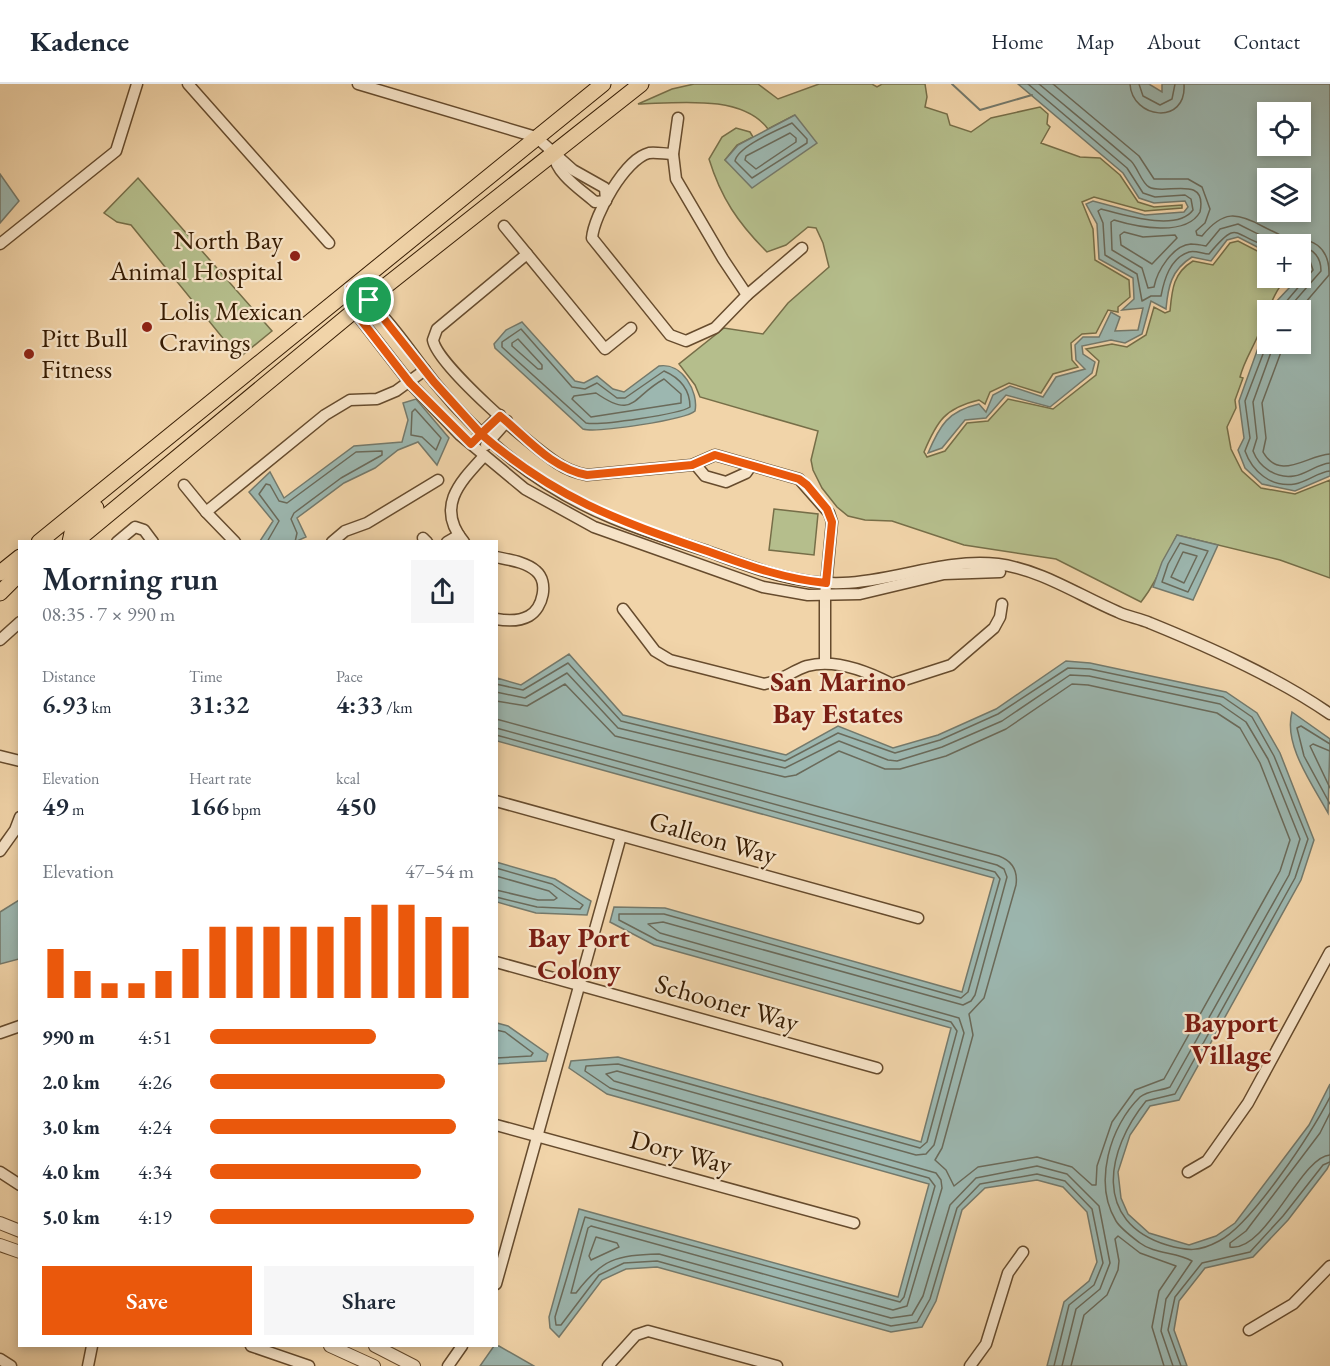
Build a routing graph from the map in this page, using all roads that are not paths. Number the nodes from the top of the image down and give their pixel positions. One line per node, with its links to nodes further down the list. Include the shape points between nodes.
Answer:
1 (137, 84): 15 (street, via 116,151)
2 (188, 84): 14 (street)
3 (358, 84): 7 (street)
4 (603, 84): 7 (main road)
5 (641, 84): 8 (main road)
6 (678, 118): 9 (street)
7 (536, 136): 8 (street); 18 (main road)
8 (553, 153): 10 (street); 11 (street, via 556,166); 20 (main road)
9 (673, 154): 12 (street, via 641,156 626,169); 19 (street, via 676,179)
10 (595, 182): 11 (street); 12 (street, via 605,188)
11 (585, 193): 12 (street, via 595,202)
12 (606, 201): 19 (street, via 593,226 592,238 670,335 686,340 716,328)
13 (504, 226): 17 (street)
14 (330, 243)
15 (0, 244)
16 (802, 248): 19 (street)
17 (527, 254): 22 (street, via 605,349); 25 (street, via 437,329 433,340 436,352 455,374)
18 (350, 288): 20 (street); 21 (street); 28 (main road)
19 (747, 295)
20 (369, 300): 21 (main road); 23 (street)
21 (354, 311): 24 (street); 38 (main road)
22 (631, 328)
23 (425, 370): 24 (street); 26 (street)
24 (410, 383): 27 (street); 34 (street, via 377,399 350,400 341,405)
25 (504, 418): 26 (street); 30 (street, via 549,458 583,474)
26 (485, 437): 27 (street); 29 (street); 48 (street, via 541,480 610,517 772,574)
27 (471, 444): 29 (street)
28 (157, 445): 35 (main road); 37 (main road, via 148,465 73,528)
29 (482, 454): 36 (street, via 453,497 451,514); 51 (street, via 542,500 615,536 763,587)
30 (695, 464): 31 (street, via 715,455); 31 (street, via 705,476 726,482 746,473)
31 (751, 466): 48 (street, via 799,479 827,509 832,522)
32 (438, 480): 42 (street, via 368,524 345,531)
33 (184, 484): 34 (street)
34 (206, 512): 41 (street)
35 (53, 535)
36 (462, 538)
37 (72, 540)
38 (74, 540)
39 (119, 540): 40 (street, via 135,527 144,530)
40 (152, 540)
41 (233, 540)
42 (334, 540)
43 (498, 558): 55 (street, via 534,569 542,579 543,590 541,603 529,616)
44 (18, 559): 45 (main road)
45 (0, 573)
46 (18, 575): 50 (main road)
47 (1043, 577): 48 (street, via 1016,567 969,563 860,582); 51 (street, via 970,571 932,576 872,592); 59 (street, via 1207,648)
48 (826, 583): 51 (street)
49 (18, 589): 52 (main road)
50 (0, 592)
51 (825, 596): 58 (street)
52 (0, 603)
53 (1002, 604): 58 (street, via 994,628 951,665 892,684 868,672)
54 (623, 609): 58 (street, via 655,651 670,660 764,684)
55 (498, 619)
56 (18, 624): 57 (street)
57 (0, 640)
58 (825, 663)
59 (1330, 714)
60 (0, 756): 61 (street)
61 (18, 760)
62 (498, 802): 64 (street, Galleon Way)
63 (18, 822): 65 (street)
64 (621, 836): 66 (street, Galleon Way); 69 (street)
65 (0, 850)
66 (918, 918)
67 (1330, 952): 76 (street, via 1248,1103 1207,1161)
68 (498, 963): 69 (street, Schooner Way)
69 (580, 986): 72 (street, Schooner Way); 74 (street)
70 (18, 1027): 71 (street)
71 (0, 1033)
72 (877, 1068)
73 (498, 1126): 74 (street, Dory Way)
74 (538, 1136): 79 (street, Dory Way); 85 (street)
75 (0, 1172): 77 (street)
76 (1188, 1172)
77 (18, 1184)
78 (0, 1223): 80 (street)
79 (854, 1223)
80 (18, 1230)
81 (0, 1245): 82 (street)
82 (18, 1251)
83 (1023, 1252): 101 (street, via 1008,1273 986,1344)
84 (1330, 1266): 86 (street, via 1293,1304)
85 (498, 1277)
86 (1249, 1330)
87 (92, 1347): 94 (street)
88 (254, 1347): 95 (street)
89 (332, 1347): 96 (street)
90 (377, 1347): 97 (street)
91 (461, 1347): 98 (street)
92 (0, 1359): 93 (street)
93 (11, 1366)
94 (88, 1366)
95 (309, 1366)
96 (374, 1366)
97 (414, 1366)
98 (448, 1366)
99 (608, 1366): 100 (street, via 636,1335 648,1331)
100 (777, 1366)
101 (970, 1366)

